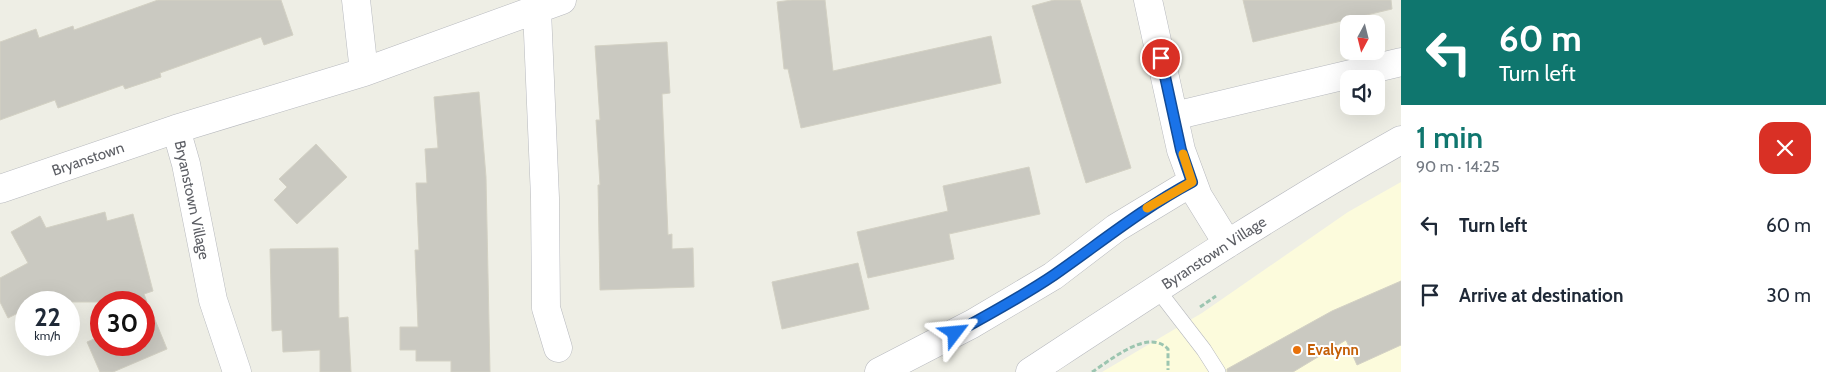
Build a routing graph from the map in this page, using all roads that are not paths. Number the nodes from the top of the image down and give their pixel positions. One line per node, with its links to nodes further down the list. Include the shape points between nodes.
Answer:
1 (356, 0): 6 (street)
2 (562, 0): 4 (street, Bryanstown Village)
3 (1148, 0): 7 (street)
4 (537, 10): 6 (street, Bryanstown Village); 14 (street, via 546,308)
5 (1401, 62): 7 (street)
6 (364, 72): 8 (street, Bryanstown Village)
7 (1174, 116): 10 (street)
8 (176, 129): 11 (street, Bryanstown); 15 (street, Bryanstown Village, via 213,300)
9 (1401, 140): 12 (street, Byranstown Village)
10 (1192, 182): 12 (street); 16 (street, via 1116,228 1053,276 972,324)
11 (0, 189)
12 (1227, 243): 13 (street, Byranstown Village)
13 (1157, 289): 17 (street, Byranstown Village); 18 (lane)
14 (558, 348)
15 (237, 372)
16 (879, 372)
17 (1030, 372)
18 (1218, 372)

